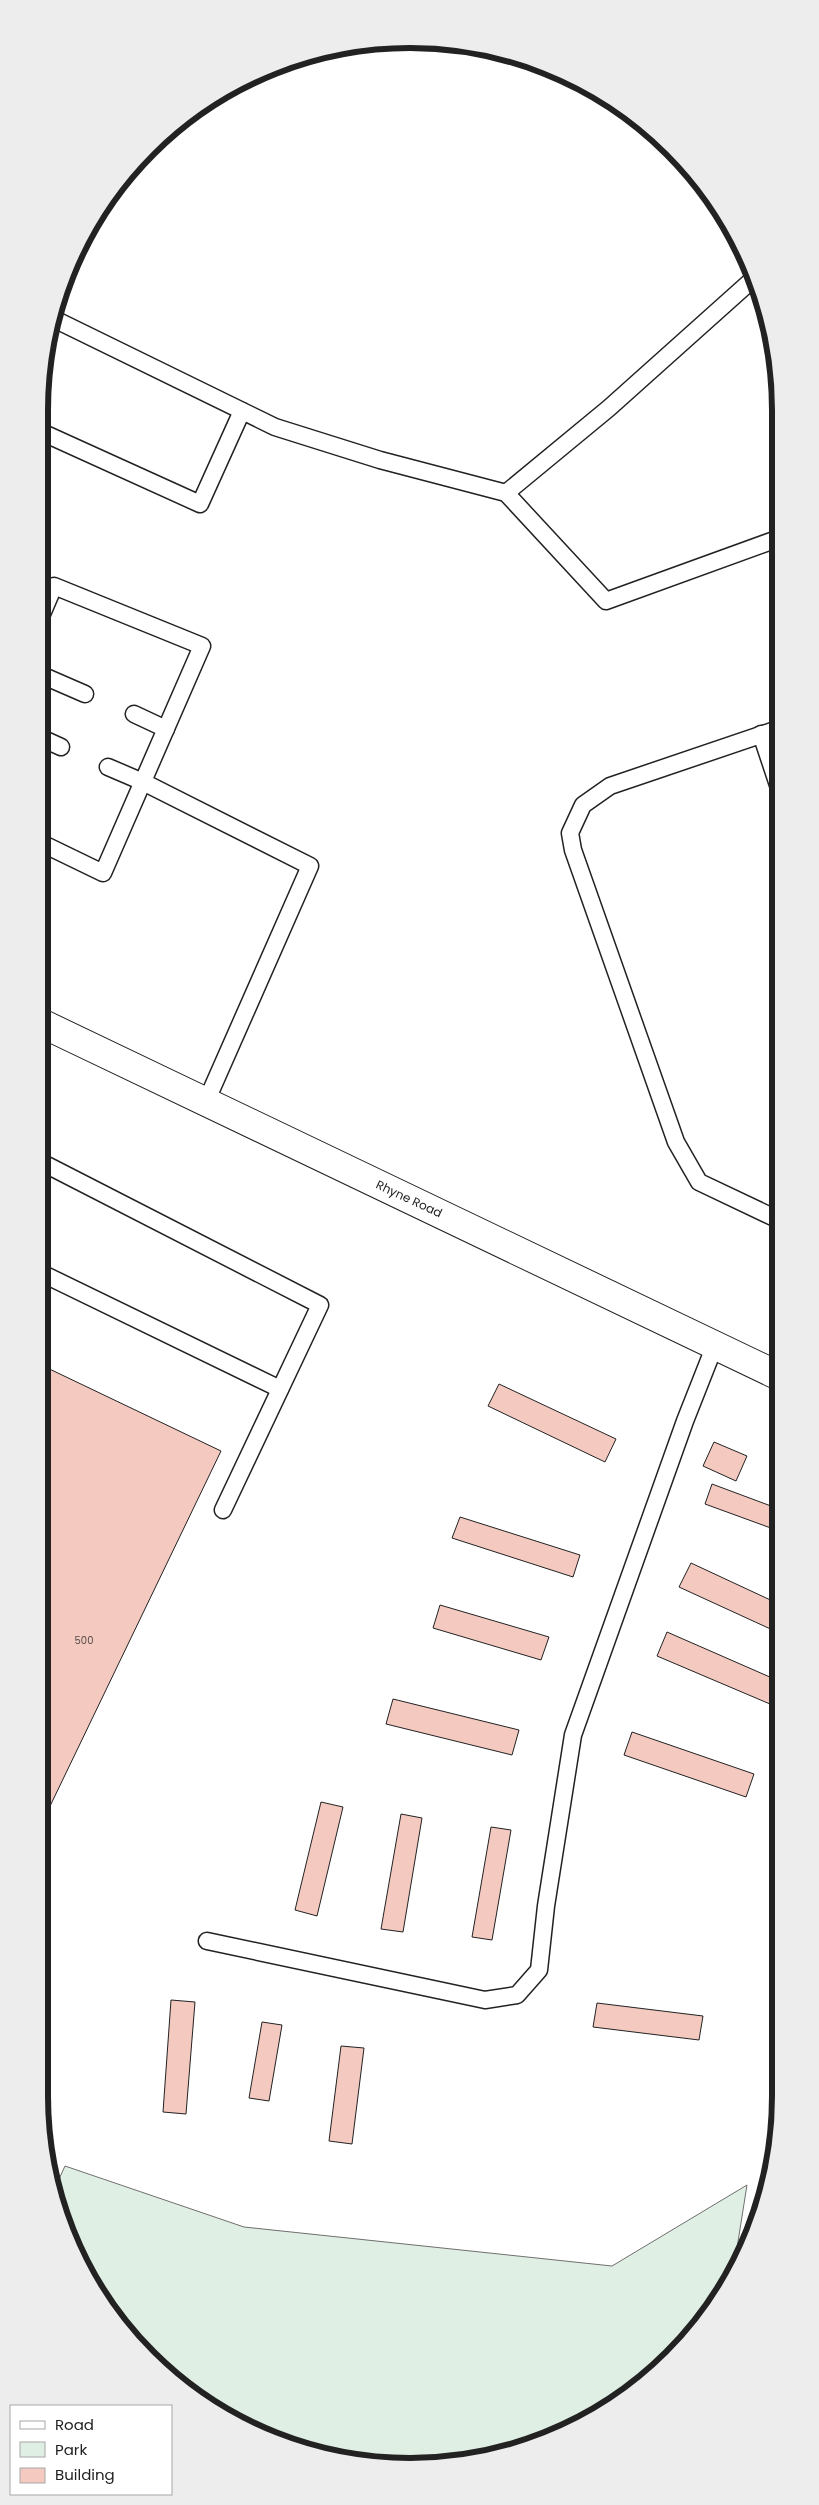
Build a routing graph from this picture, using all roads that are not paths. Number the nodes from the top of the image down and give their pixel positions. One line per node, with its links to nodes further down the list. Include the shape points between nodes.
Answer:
1 (748, 283): 5 (lane, via 609,408)
2 (59, 321): 3 (lane)
3 (242, 411): 4 (lane, via 200,504); 5 (lane, via 275,427 380,460)
4 (48, 435)
5 (506, 493): 6 (lane, via 606,601)
6 (772, 541)
7 (48, 600): 11 (lane, via 54,586 202,646)
8 (48, 678): 9 (lane)
9 (85, 694)
10 (134, 714): 11 (lane)
11 (166, 729): 18 (lane)
12 (772, 731): 13 (lane)
13 (761, 734): 17 (lane); 23 (lane, via 610,786 583,805 570,833 573,850 676,1142 699,1182)
14 (48, 741): 15 (lane)
15 (61, 747)
16 (108, 767): 18 (lane)
17 (772, 767)
18 (143, 782): 19 (lane, via 103,873); 21 (lane, via 310,866)
19 (48, 846)
20 (48, 1026): 21 (street, Rhyne Road)
21 (206, 1102): 25 (street, Rhyne Road)
22 (48, 1166): 27 (lane, via 320,1305)
23 (772, 1217)
24 (48, 1276): 27 (lane)
25 (715, 1345): 26 (street, Rhyne Road); 29 (lane, via 573,1735 538,1970 518,1995 485,2000)
26 (772, 1373)
27 (280, 1389): 28 (lane)
28 (223, 1510)
29 (207, 1941)

